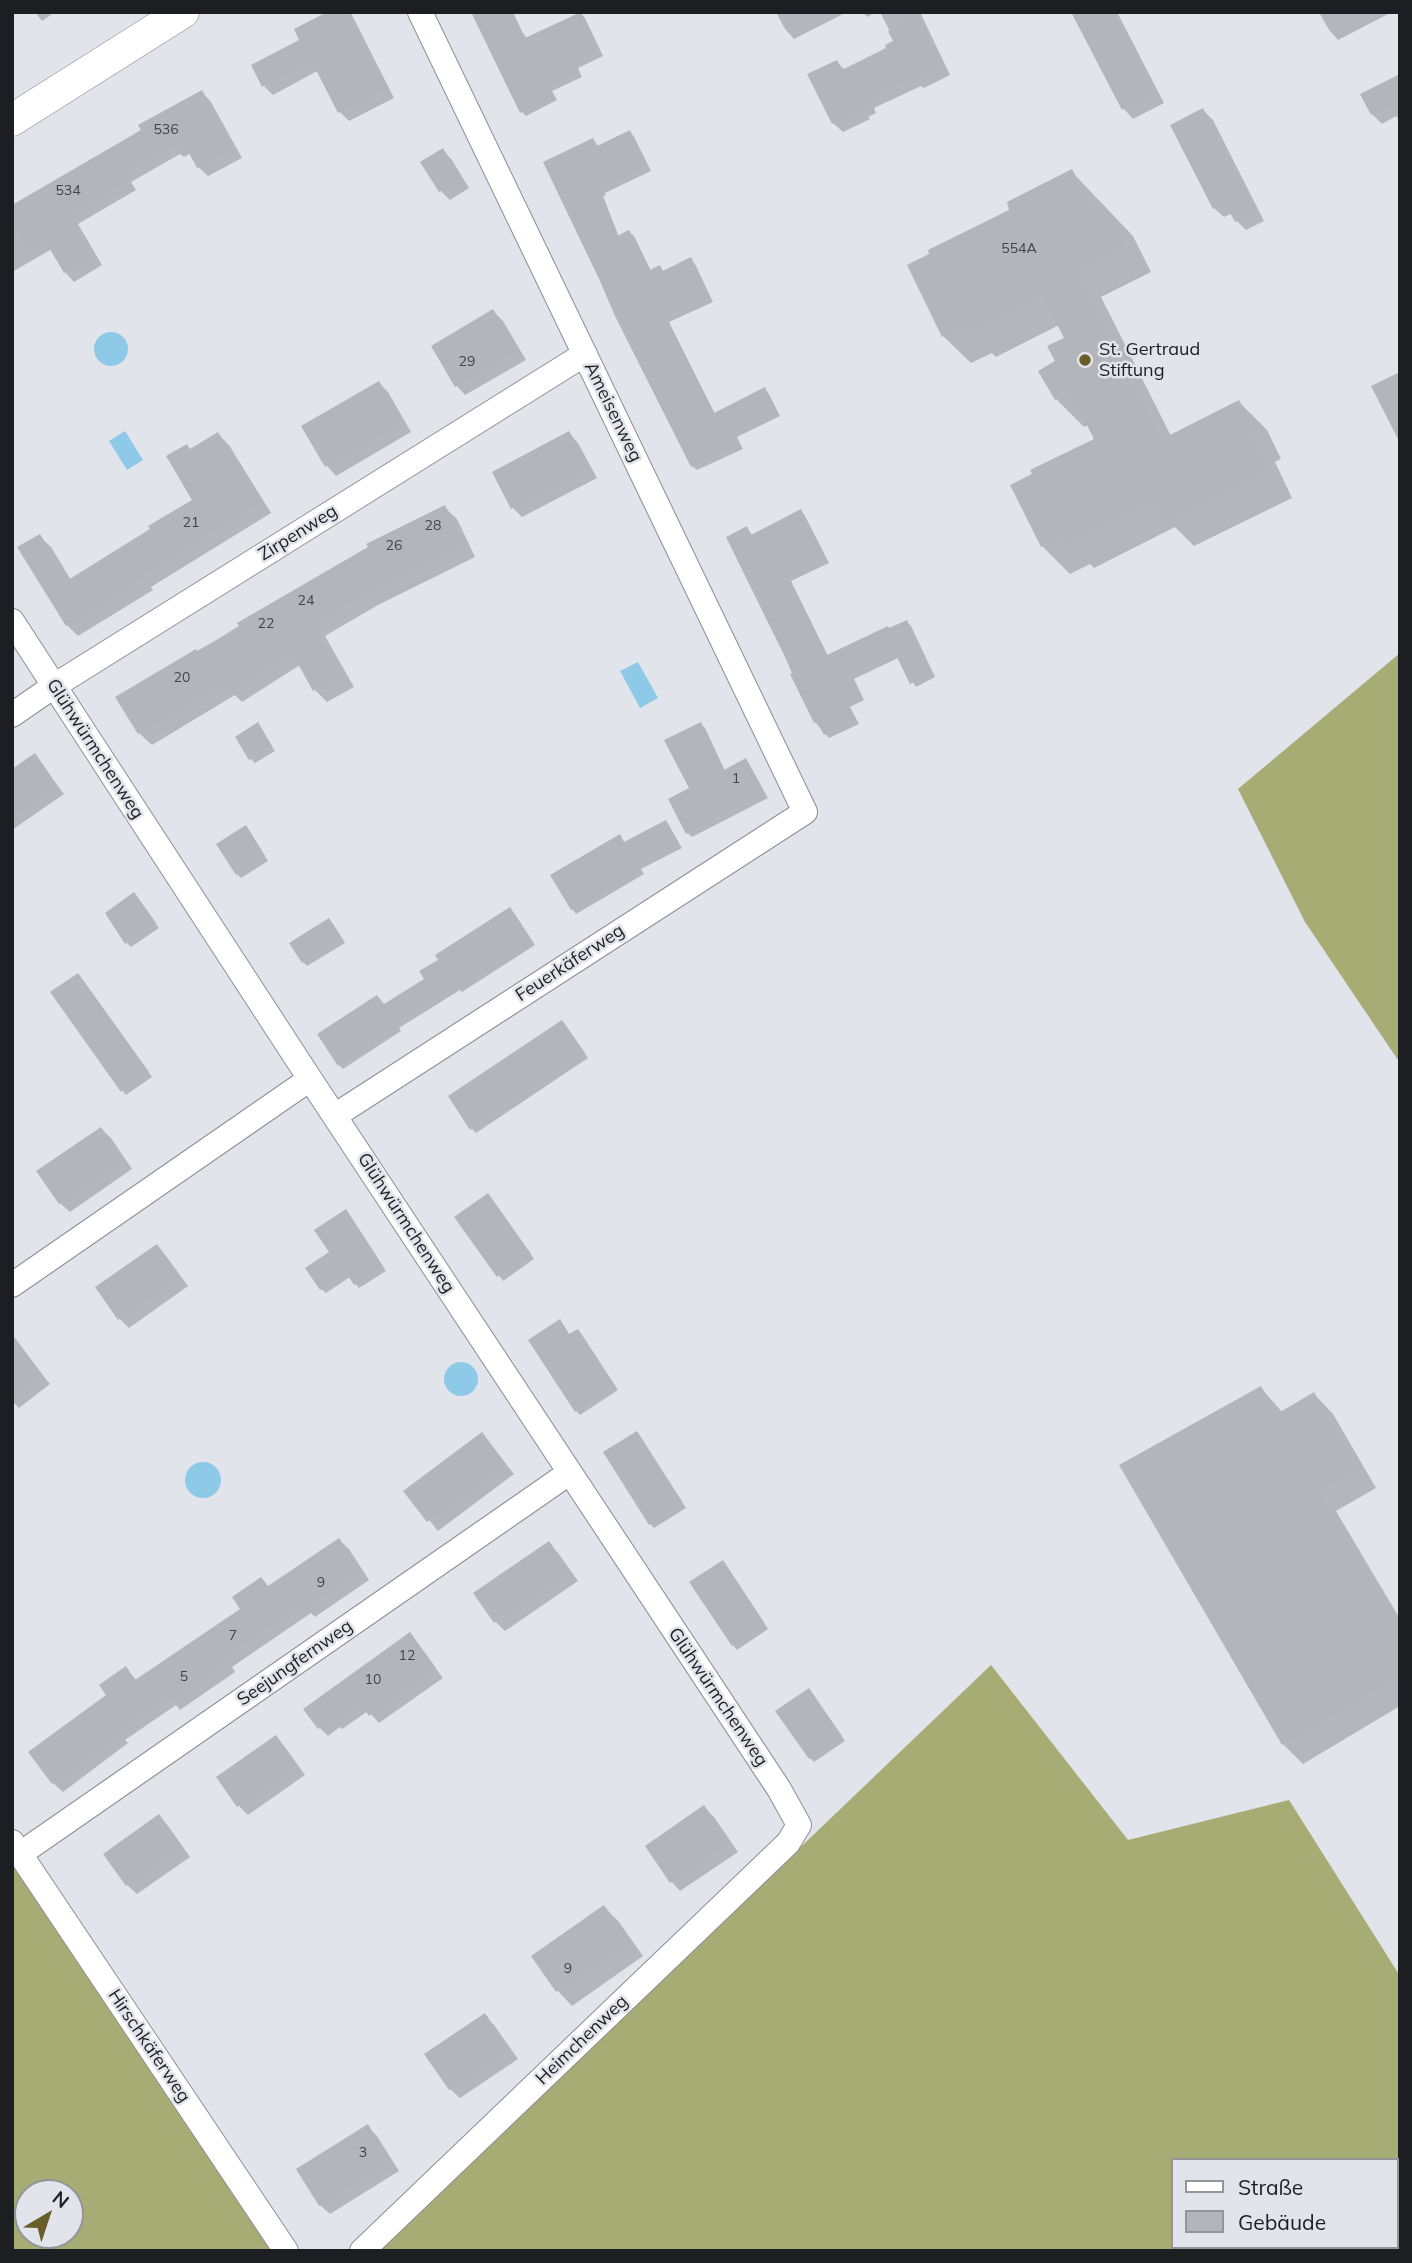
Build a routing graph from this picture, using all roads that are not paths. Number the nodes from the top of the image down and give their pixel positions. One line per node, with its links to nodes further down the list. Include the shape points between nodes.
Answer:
1 (183, 12): 3 (street)
2 (420, 12): 4 (street, Ameisenweg)
3 (12, 120)
4 (585, 354): 6 (street, Zirpenweg); 8 (street, Ameisenweg)
5 (12, 621): 6 (street, Glühwürmchenweg)
6 (54, 686): 7 (street, Zirpenweg); 9 (street, Glühwürmchenweg)
7 (12, 715)
8 (805, 812): 10 (street, Feuerkäferweg)
9 (310, 1079): 10 (street, Glühwürmchenweg); 11 (street)
10 (336, 1115): 12 (street, Glühwürmchenweg)
11 (12, 1285)
12 (569, 1473): 13 (street, Glühwürmchenweg); 14 (street, Seejungfernweg)
13 (799, 1825): 16 (street, Heimchenweg, via 788,1843)
14 (16, 1848): 15 (street, Hirschkäferweg)
15 (286, 2251)
16 (362, 2251)

